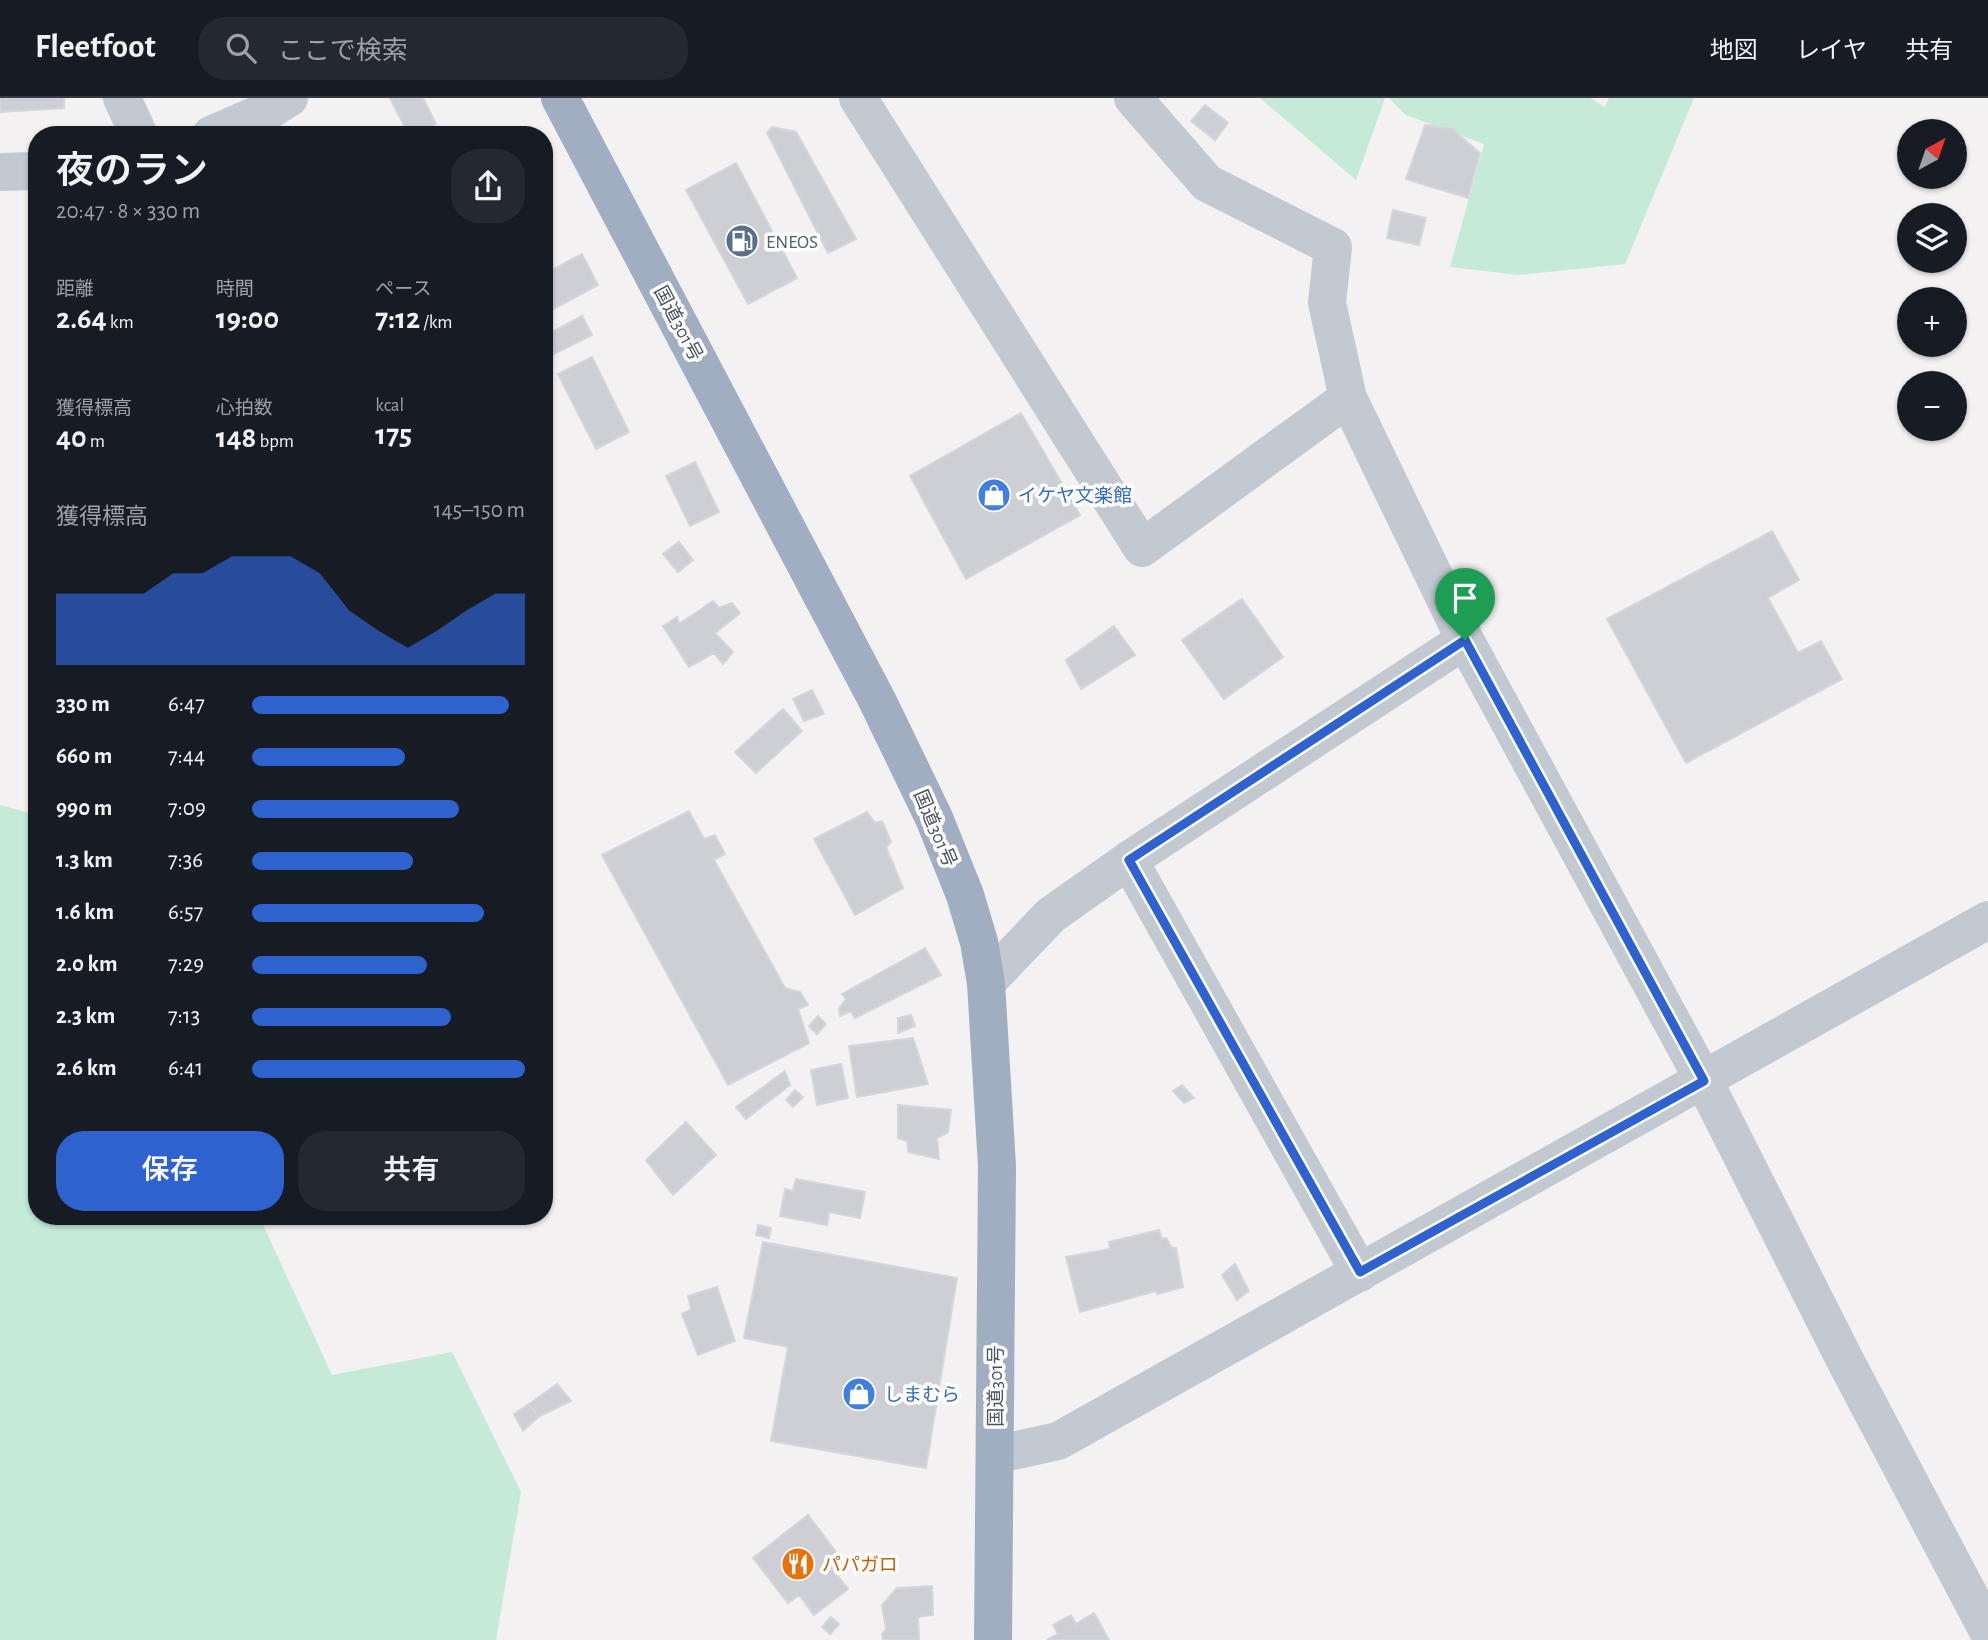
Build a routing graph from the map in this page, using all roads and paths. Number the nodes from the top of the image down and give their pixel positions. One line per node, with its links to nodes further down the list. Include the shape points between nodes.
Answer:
1 (122, 98): 6 (street)
2 (289, 98): 7 (street)
3 (858, 98): 10 (street, via 1142,548)
4 (1133, 98): 10 (street, via 1207,183 1334,247 1326,303)
5 (566, 100): 14 (highway, 国道301号, via 928,806 965,895)
6 (135, 126)
7 (232, 126)
8 (28, 171): 9 (street)
9 (0, 172)
10 (1348, 398): 11 (street)
11 (1465, 640): 12 (street); 15 (street)
12 (1129, 860): 14 (street, via 1051,915); 16 (street)
13 (1988, 920): 15 (street)
14 (986, 983): 17 (highway, 国道301号, via 997,1166)
15 (1704, 1081): 16 (street); 18 (street)
16 (1360, 1272): 17 (street, via 1058,1441)
17 (995, 1455): 19 (highway, 国道301号)
18 (1988, 1631)
19 (993, 1640)

